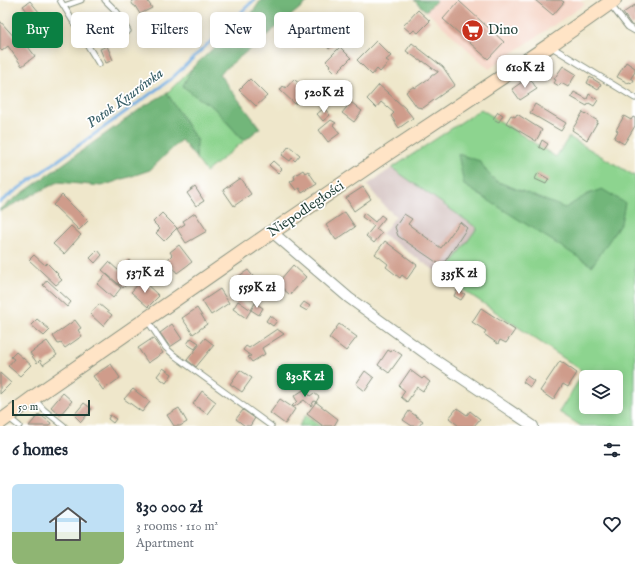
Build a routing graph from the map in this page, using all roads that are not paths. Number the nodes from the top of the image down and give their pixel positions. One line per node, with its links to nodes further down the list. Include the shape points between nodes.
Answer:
1 (60, 0): 5 (lane)
2 (81, 0): 5 (lane)
3 (104, 0): 6 (lane)
4 (612, 2): 7 (lane, via 628,27); 8 (main road, Niepodległości)
5 (64, 6): 9 (lane)
6 (117, 12)
7 (635, 31)
8 (550, 45): 10 (lane); 11 (main road, Niepodległości)
9 (99, 64)
10 (635, 98)
11 (272, 232): 12 (main road, Niepodległości); 18 (street, via 349,298)
12 (147, 319): 13 (main road, Niepodległości); 17 (lane, via 166,348 175,356)
13 (33, 398): 14 (main road, Niepodległości); 16 (lane)
14 (3, 419): 15 (lane)
15 (19, 426)
16 (64, 426)
17 (271, 426)
18 (533, 426)

